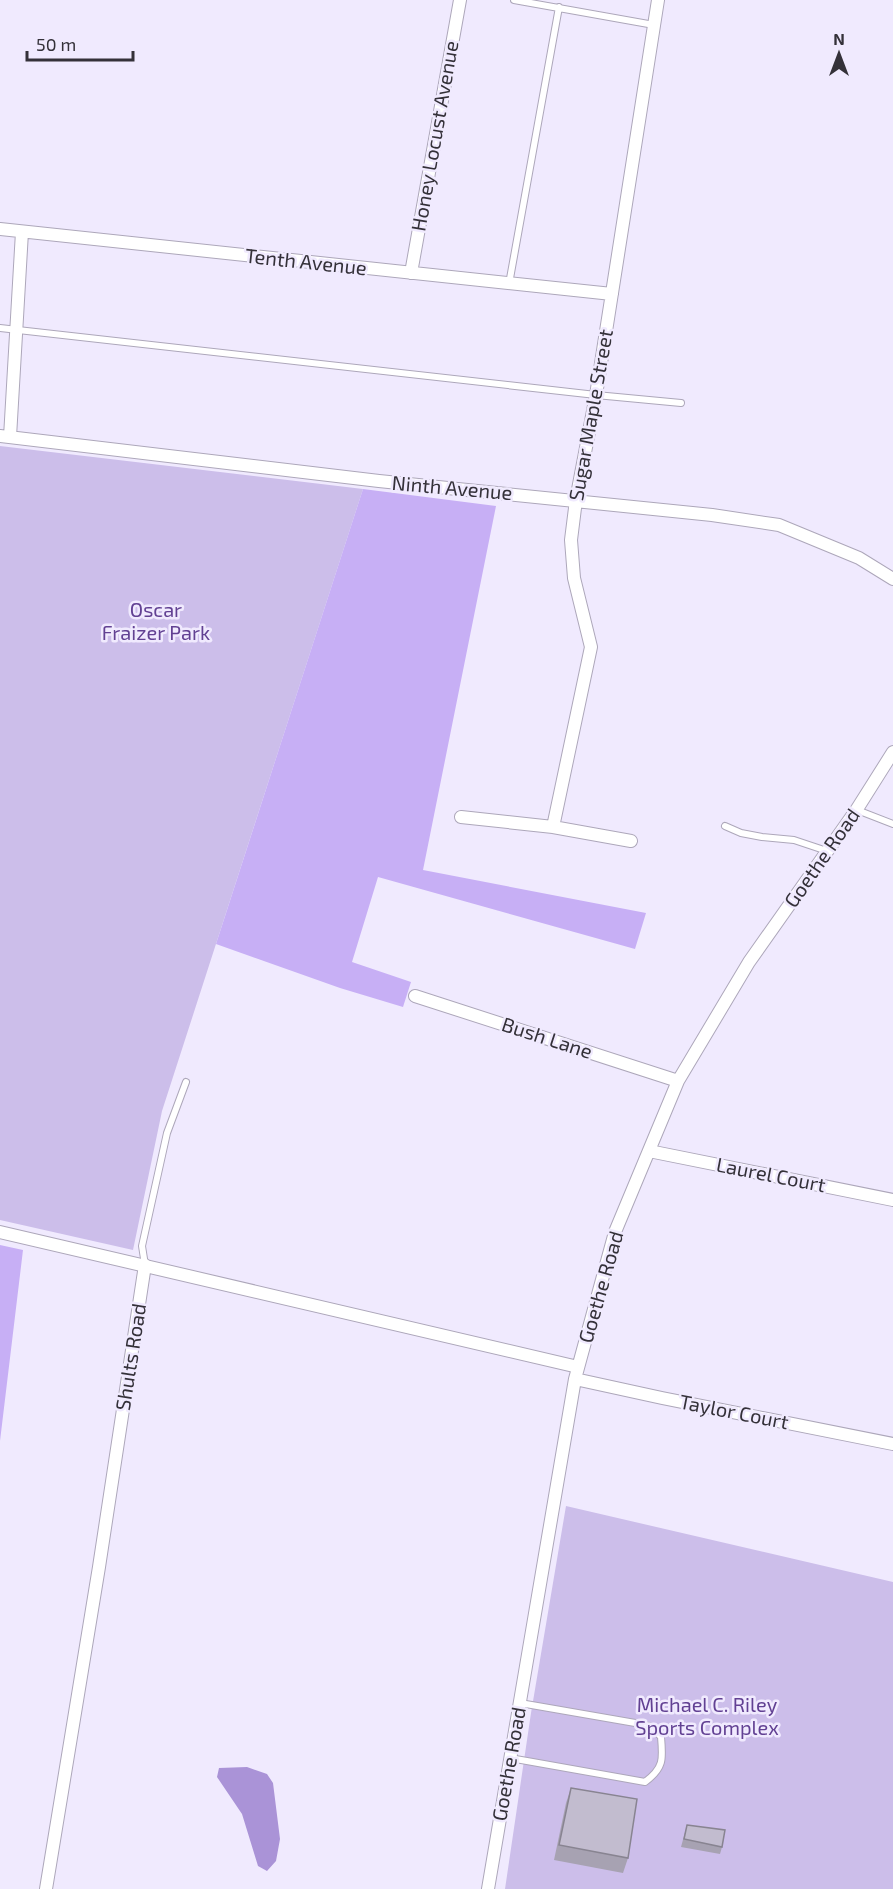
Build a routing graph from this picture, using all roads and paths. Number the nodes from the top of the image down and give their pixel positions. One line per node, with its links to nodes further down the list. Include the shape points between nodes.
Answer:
1 (460, 0): 8 (street, Honey Locust Avenue)
2 (514, 0): 4 (lane)
3 (658, 0): 5 (street, Sugar Maple Street)
4 (559, 7): 5 (lane); 9 (lane)
5 (654, 25): 10 (street, Sugar Maple Street)
6 (0, 229): 7 (street, Tenth Avenue)
7 (22, 232): 8 (street, Tenth Avenue); 12 (street)
8 (411, 273): 9 (street, Tenth Avenue)
9 (509, 284): 10 (street, Tenth Avenue)
10 (612, 294): 13 (street, Sugar Maple Street)
11 (0, 328): 12 (lane)
12 (16, 330): 13 (lane); 15 (street)
13 (596, 395): 14 (lane); 16 (street, Sugar Maple Street)
14 (681, 402)
15 (5, 437): 16 (street, Ninth Avenue, via 379,482)
16 (576, 500): 17 (street, Ninth Avenue, via 779,525 858,558); 23 (street, Sugar Maple Street, via 571,540 574,578 591,647)
17 (893, 579)
18 (893, 752): 19 (street, Goethe Road)
19 (857, 809): 21 (lane); 25 (street, Goethe Road)
20 (461, 817): 23 (street)
21 (893, 824)
22 (725, 826): 25 (lane)
23 (554, 827): 24 (street)
24 (632, 841)
25 (827, 851): 27 (street, Goethe Road, via 749,962)
26 (415, 996): 27 (street, Bush Lane)
27 (678, 1081): 29 (street, Goethe Road)
28 (186, 1082): 32 (lane, via 167,1133 142,1246)
29 (649, 1151): 30 (street, Laurel Court); 33 (street, Goethe Road, via 615,1232)
30 (893, 1200)
31 (0, 1232): 32 (street)
32 (145, 1265): 33 (street, via 425,1332); 37 (street, Shults Road)
33 (576, 1373): 34 (street, Taylor Court, via 662,1398); 35 (street, Goethe Road)
34 (893, 1443)
35 (519, 1703): 36 (street, Goethe Road); 36 (lane, via 652,1727 661,1737 661,1766 645,1782)
36 (510, 1758): 38 (street, Goethe Road)
37 (46, 1889)
38 (488, 1889)

